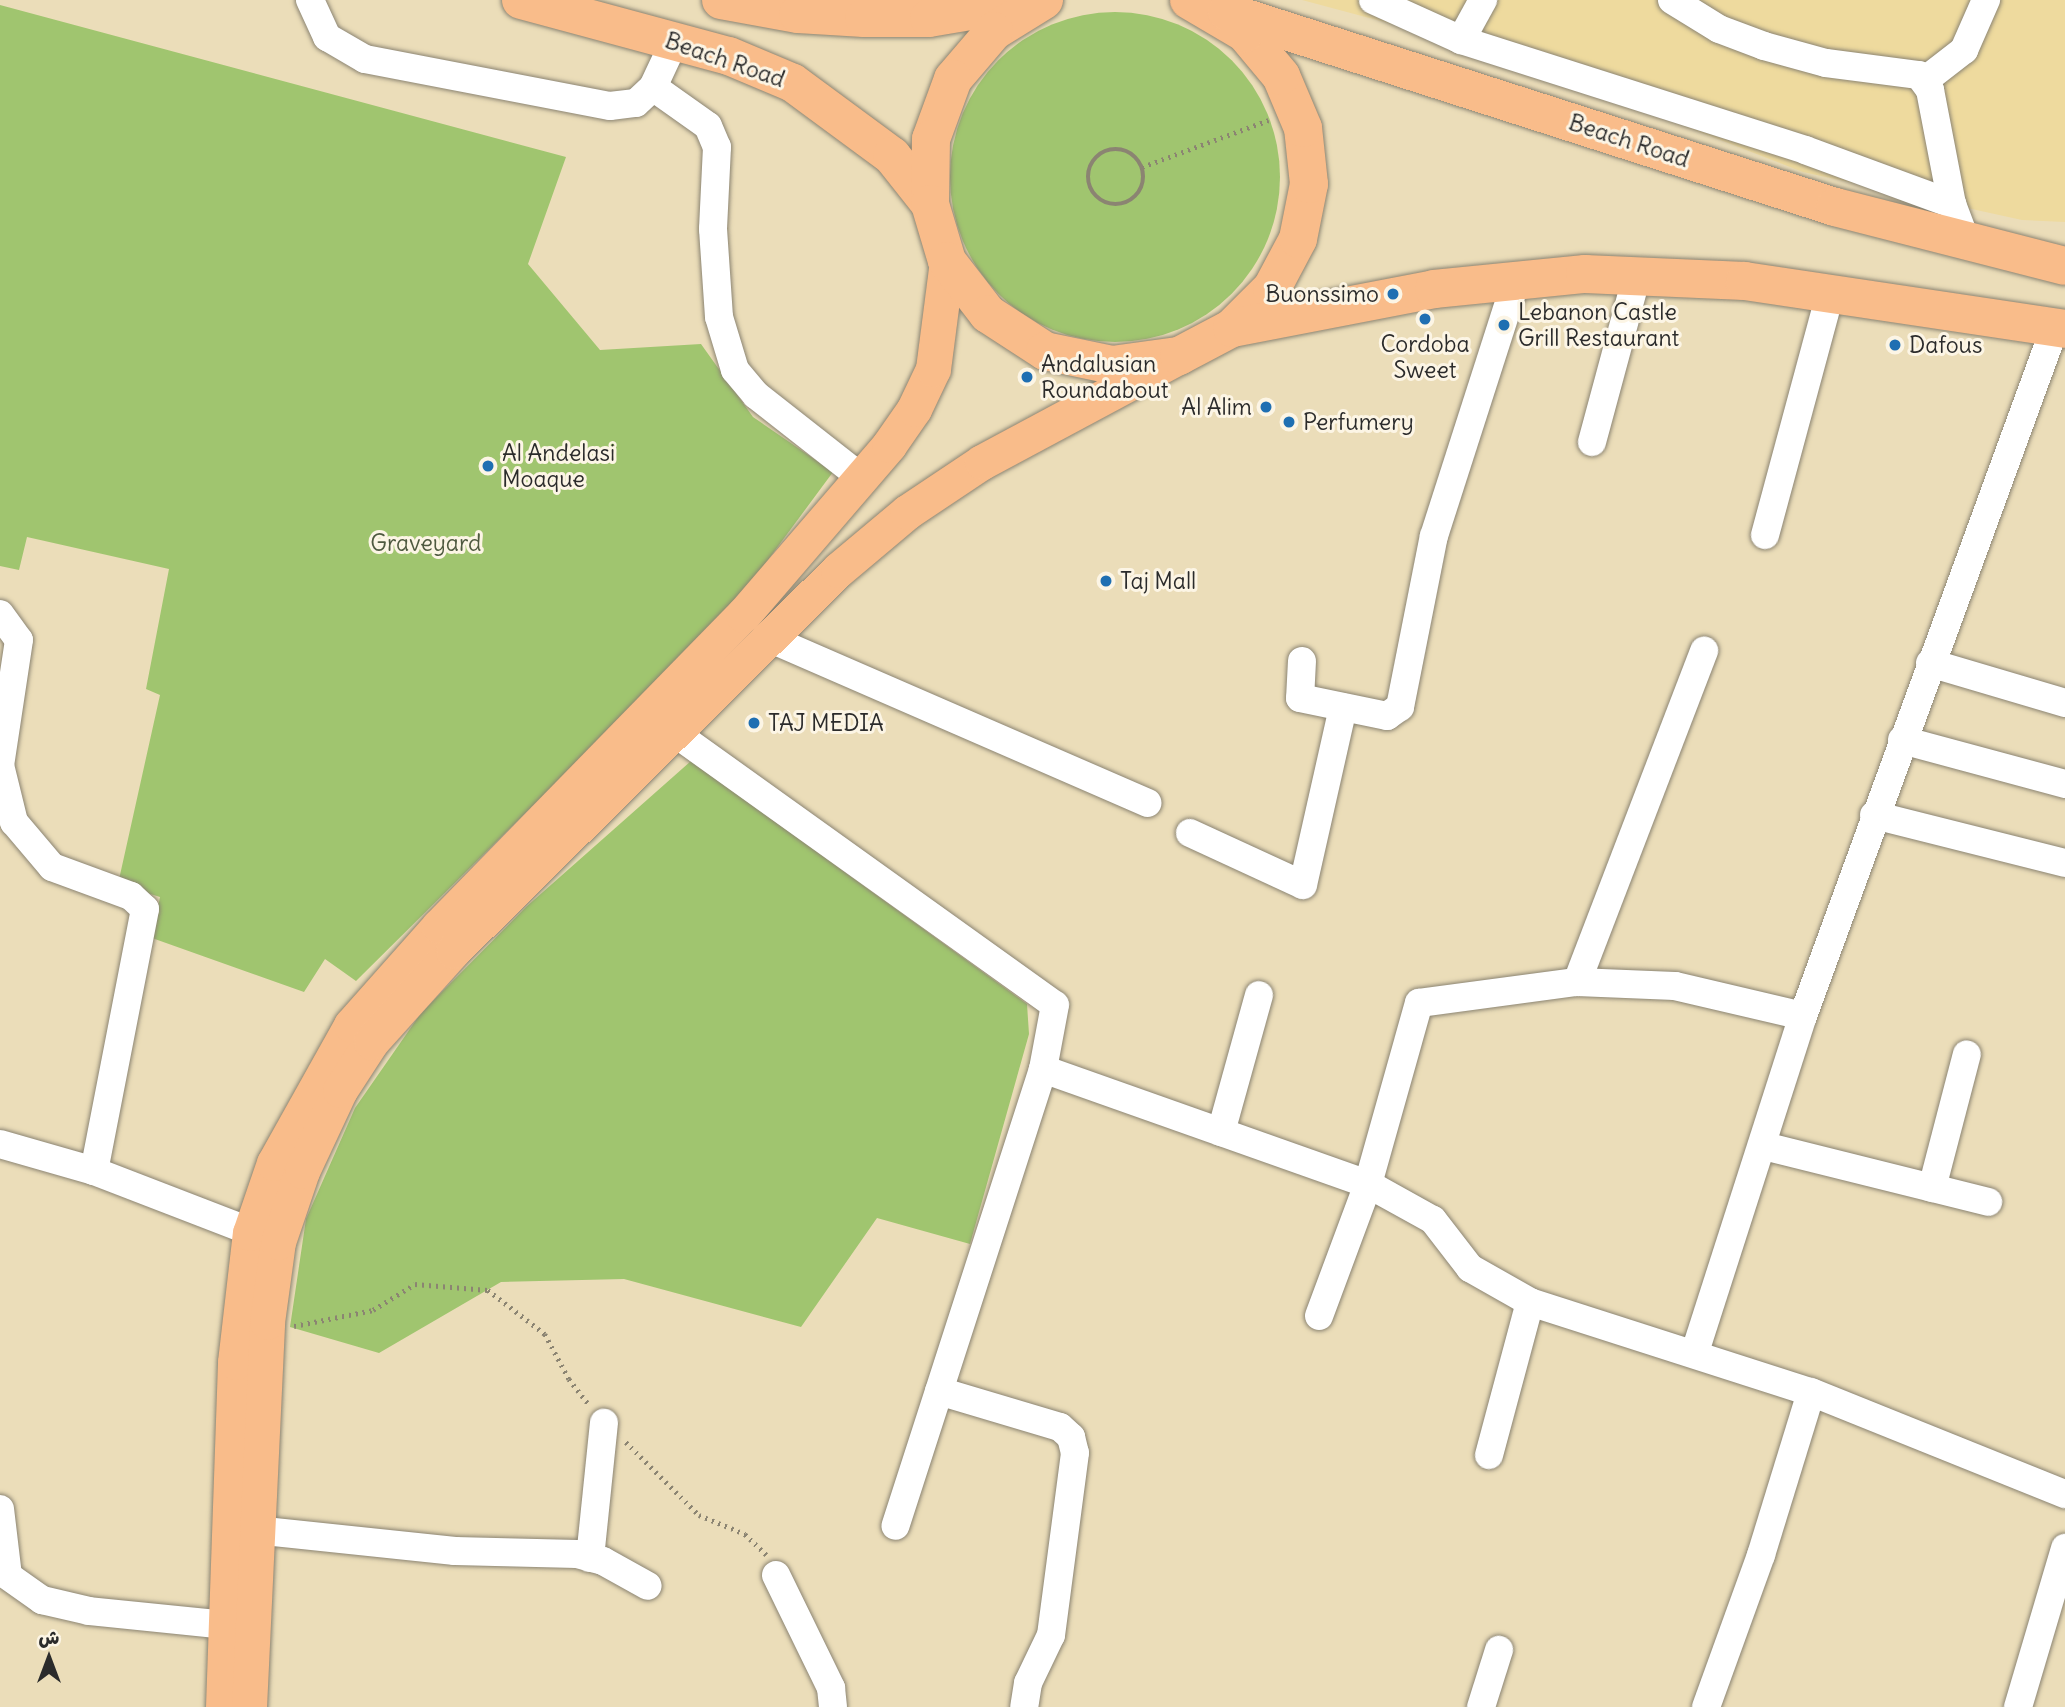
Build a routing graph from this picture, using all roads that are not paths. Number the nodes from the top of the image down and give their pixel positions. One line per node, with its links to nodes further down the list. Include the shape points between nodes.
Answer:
1 (310, 0): 14 (street, via 327,37 365,59 610,106 636,103)
2 (521, 0): 11 (highway, Beach Road)
3 (721, 0): 4 (highway, via 797,14 929,18)
4 (1034, 0)
5 (1044, 0): 15 (highway, via 994,31 953,79 930,139)
6 (1373, 0): 12 (street)
7 (1483, 0): 12 (street)
8 (1672, 0): 13 (street, via 1719,29 1763,46 1826,63 1919,75)
9 (1986, 0): 13 (street, via 1964,50)
10 (1194, 1): 17 (highway, Beach Road, via 1835,207); 23 (highway, via 1245,33 1281,76 1303,128 1309,184 1298,239 1272,288)
11 (675, 40): 14 (street); 15 (highway, Beach Road, via 793,83 892,156)
12 (1461, 40): 16 (street, via 1805,150)
13 (1924, 81): 16 (street, via 1930,90)
14 (653, 87): 27 (street, via 708,126 717,147 713,229 719,317 735,369 756,395)
15 (930, 204): 18 (highway)
16 (1952, 204): 17 (street)
17 (1967, 244): 19 (highway, Beach Road)
18 (947, 261): 25 (highway, via 988,314 1045,351 1112,365); 27 (main road, via 933,369 914,409)
19 (2065, 266)
20 (1637, 275): 21 (highway); 22 (highway, via 1745,281); 26 (street)
21 (1516, 281): 23 (highway, via 1434,289); 35 (street, via 1434,536 1400,707 1387,716)
22 (1830, 294): 24 (highway); 28 (street)
23 (1232, 328): 25 (highway)
24 (2060, 328): 33 (street)
25 (1179, 356): 30 (main road, via 982,462 907,512)
26 (1592, 442)
27 (862, 478): 43 (main road, via 734,625)
28 (1765, 535)
29 (0, 614): 52 (street, via 19,640 0,765 15,822 52,867 137,899 146,915)
30 (766, 637): 36 (main road); 39 (street)
31 (1704, 651): 44 (street)
32 (1302, 661): 35 (street, via 1300,698)
33 (1930, 663): 34 (street); 37 (street)
34 (2065, 703)
35 (1343, 707): 41 (street, via 1303,885)
36 (675, 733): 43 (main road); 48 (street, via 1051,1000 1055,1010)
37 (1902, 740): 38 (street); 40 (street)
38 (2065, 784)
39 (1147, 803)
40 (1874, 815): 42 (street); 46 (street)
41 (1190, 833)
42 (2065, 863)
43 (446, 938): 56 (main road, via 351,1026 319,1076 274,1163)
44 (1577, 982): 46 (street, via 1675,986); 53 (street, via 1424,1001 1415,1007)
45 (1259, 995): 49 (street)
46 (1803, 1016): 51 (street)
47 (1967, 1054): 54 (street)
48 (1043, 1069): 49 (street); 60 (street)
49 (1221, 1132): 53 (street)
50 (0, 1144): 52 (street)
51 (1764, 1146): 54 (street); 59 (street)
52 (94, 1171): 56 (street)
53 (1368, 1184): 57 (street, via 1433,1220 1470,1268); 58 (street)
54 (1932, 1188): 55 (street)
55 (1989, 1202)
56 (264, 1237): 67 (main road, via 267,1322); 72 (main road, via 235,1362)
57 (1530, 1303): 59 (street); 63 (street)
58 (1319, 1316)
59 (1695, 1352): 61 (street)
60 (939, 1391): 66 (street); 77 (street, via 1060,1427 1071,1437 1076,1454 1051,1635 1028,1683)
61 (1811, 1392): 64 (street); 79 (street, via 1761,1555)
62 (604, 1423): 69 (street)
63 (1489, 1455)
64 (2065, 1494)
65 (0, 1509): 72 (street, via 8,1576 42,1600 89,1611)
66 (895, 1526)
67 (255, 1530): 69 (street); 75 (main road)
68 (2065, 1548): 80 (street)
69 (590, 1558): 71 (street)
70 (776, 1575): 76 (street, via 831,1688)
71 (648, 1586)
72 (226, 1625): 74 (main road)
73 (1499, 1650): 78 (street)
74 (223, 1707)
75 (248, 1707)
76 (833, 1707)
77 (1024, 1707)
78 (1481, 1707)
79 (1706, 1707)
80 (2018, 1707)

